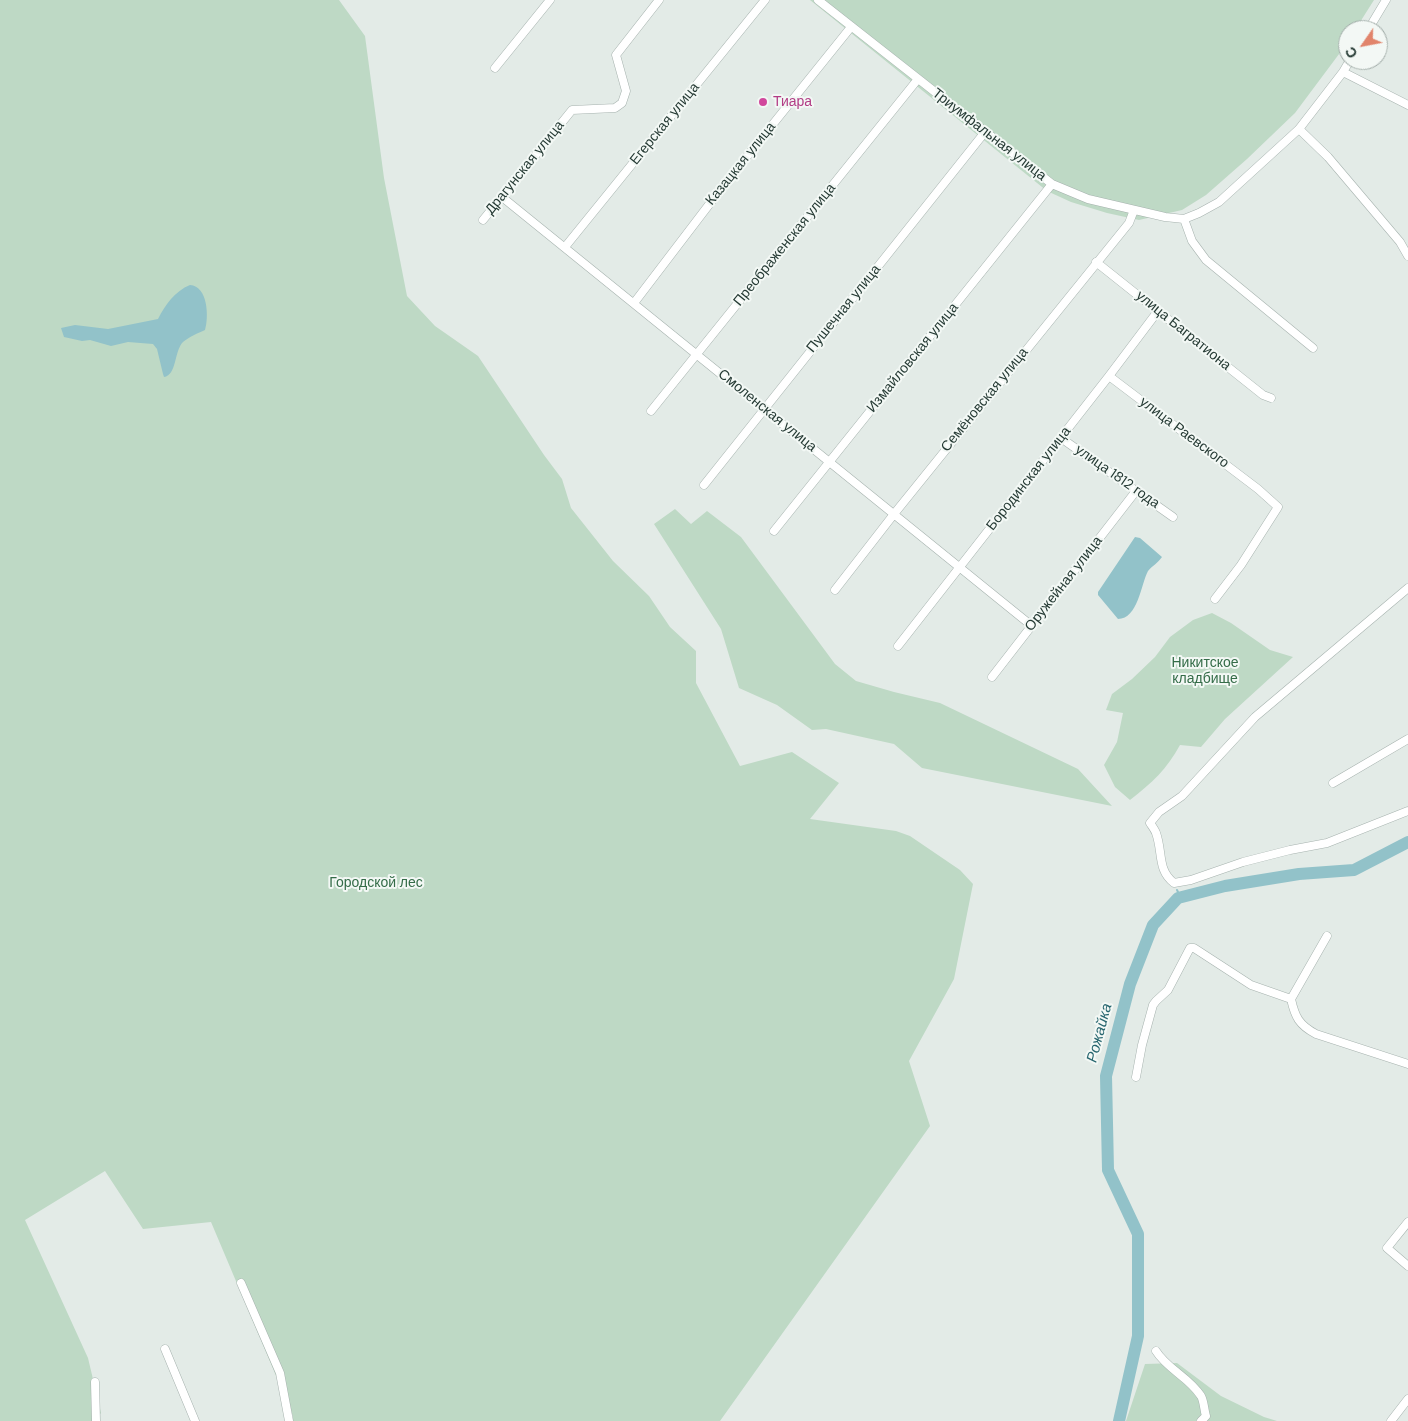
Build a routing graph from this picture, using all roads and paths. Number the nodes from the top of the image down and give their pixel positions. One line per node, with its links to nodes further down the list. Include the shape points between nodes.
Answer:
1 (550, 0): 8 (street)
2 (659, 0): 15 (street, Драгунская улица, via 616,55 626,91 622,103 615,108 572,110)
3 (765, 0): 19 (street, Егерская улица)
4 (818, 0): 7 (street, Триумфальная улица)
5 (1386, 0): 6 (street)
6 (1374, 20)
7 (851, 27): 10 (street, Триумфальная улица); 22 (street, Казацкая улица, via 718,192)
8 (494, 68)
9 (1343, 72): 11 (street); 12 (street, Триумфальная улица)
10 (918, 79): 13 (street, Триумфальная улица); 25 (street, Преображенская улица)
11 (1408, 105)
12 (1298, 129): 17 (street, Триумфальная улица, via 1219,202); 20 (street, via 1334,164 1400,242)
13 (985, 132): 14 (street, Триумфальная улица); 28 (street, Пушечная улица)
14 (1052, 184): 16 (street, Триумфальная улица, via 1088,200); 31 (street, Измайловская улица)
15 (502, 196): 18 (street, Драгунская улица); 19 (street, Смоленская улица)
16 (1134, 210): 17 (street, Триумфальная улица); 21 (street, Семёновская улица, via 1129,223)
17 (1184, 218): 24 (street, via 1192,240 1206,260)
18 (483, 220)
19 (565, 248): 22 (street, Смоленская улица)
20 (1408, 256)
21 (1096, 262): 23 (street, улица Багратиона); 34 (street, Семёновская улица)
22 (634, 303): 25 (street, Смоленская улица)
23 (1158, 311): 26 (street, Бородинская улица); 27 (street, улица Багратиона, via 1263,395)
24 (1313, 348)
25 (697, 355): 28 (street, Смоленская улица); 29 (street, Преображенская улица)
26 (1109, 376): 30 (street, Бородинская улица); 40 (street, улица Раевского, via 1278,507)
27 (1271, 398)
28 (764, 409): 31 (street, Смоленская улица); 32 (street, Пушечная улица)
29 (651, 411)
30 (1061, 438): 33 (street, улица 1812 года); 37 (street, Бородинская улица)
31 (830, 462): 34 (street, Смоленская улица); 36 (street, Измайловская улица)
32 (704, 485)
33 (1136, 491): 35 (street, улица 1812 года); 41 (street, Оружейная улица)
34 (894, 514): 37 (street, Смоленская улица); 39 (street, Семёновская улица)
35 (1173, 517)
36 (774, 531)
37 (960, 567): 41 (street, Смоленская улица); 42 (street, Бородинская улица)
38 (1408, 588): 46 (street, via 1255,717 1182,796 1159,812 1150,823 1156,833 1166,878 1174,883 1243,862 1327,843)
39 (835, 590)
40 (1215, 599)
41 (1032, 626): 43 (street, Оружейная улица)
42 (898, 646)
43 (992, 677)
44 (1408, 739): 45 (street)
45 (1334, 784)
46 (1408, 811)
47 (1327, 936): 48 (street)
48 (1292, 999): 49 (street, via 1294,1012 1305,1028); 50 (street, via 1251,985 1190,948 1168,990 1153,1005)
49 (1408, 1064)
50 (1136, 1077)
51 (1408, 1222): 52 (street, via 1388,1248)
52 (1408, 1266)
53 (241, 1283): 60 (street, via 280,1373)
54 (165, 1349): 59 (street)
55 (1156, 1351): 61 (street, via 1202,1398 1206,1416)
56 (95, 1382): 58 (street)
57 (1408, 1399): 62 (street)
58 (96, 1421)
59 (195, 1421)
60 (289, 1421)
61 (1201, 1421)
62 (1391, 1421)

